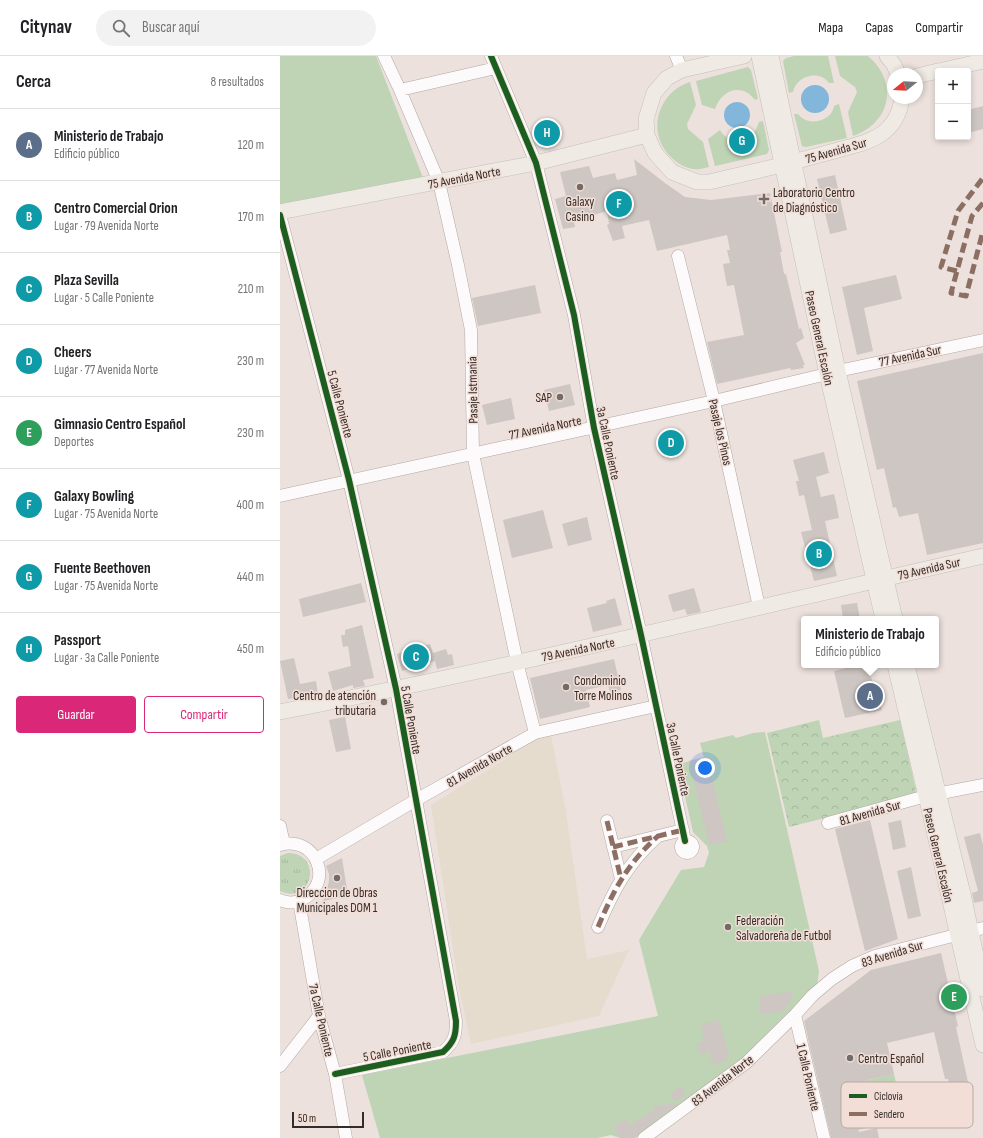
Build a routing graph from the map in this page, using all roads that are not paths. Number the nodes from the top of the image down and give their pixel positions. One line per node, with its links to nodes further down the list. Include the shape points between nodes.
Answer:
1 (384, 56): 15 (street, Pasaje Istmania)
2 (491, 56): 9 (street, 3a Calle Poniente)
3 (676, 56): 12 (street)
4 (744, 56): 12 (main road)
5 (759, 56): 19 (main road, Paseo General Escalón)
6 (771, 56): 19 (main road, Paseo General Escalón)
7 (887, 56): 10 (main road)
8 (983, 61): 11 (main road)
9 (496, 68): 15 (street); 18 (street, 3a Calle Poniente)
10 (895, 68)
11 (952, 68)
12 (682, 70): 17 (main road, via 667,78 654,93 646,119)
13 (935, 72): 14 (main road)
14 (923, 75)
15 (400, 90): 20 (street, Pasaje Istmania)
16 (900, 104): 19 (main road, 75 Avenida Sur, via 896,120 883,135 856,146)
17 (647, 135): 18 (main road, 75 Avenida Norte); 19 (main road, via 655,153 672,172 696,182 709,182)
18 (536, 163): 20 (main road, 75 Avenida Norte); 26 (street, 3a Calle Poniente, via 574,315)
19 (788, 163): 24 (main road, Paseo General Escalón)
20 (439, 182): 21 (main road, 75 Avenida Norte); 27 (street, Pasaje Istmania, via 471,330)
21 (280, 214): 28 (street, 5 Calle Poniente)
22 (678, 256): 25 (street, Pasaje los Pinos)
23 (983, 340): 24 (street, 77 Avenida Sur)
24 (832, 372): 25 (street, 77 Avenida Norte); 31 (main road, Paseo General Escalón)
25 (714, 401): 26 (street, 77 Avenida Norte); 32 (street, Pasaje los Pinos)
26 (594, 428): 27 (street, 77 Avenida Norte); 35 (street, 3a Calle Poniente)
27 (473, 454): 28 (street, 77 Avenida Norte); 36 (street, Pasaje Istmania)
28 (349, 480): 29 (street, 77 Avenida Norte); 39 (street, 5 Calle Poniente)
29 (280, 496)
30 (983, 556): 31 (main road, 79 Avenida Sur)
31 (880, 580): 32 (main road, 79 Avenida Norte); 33 (main road, Paseo General Escalón); 34 (main road, Paseo General Escalón)
32 (760, 607): 35 (main road, 79 Avenida Norte)
33 (884, 616)
34 (894, 616)
35 (641, 635): 36 (main road, 79 Avenida Norte); 40 (street, 3a Calle Poniente)
36 (516, 662): 39 (main road, 79 Avenida Norte); 42 (street, Pasaje Istmania)
37 (896, 668): 44 (main road, Paseo General Escalón)
38 (908, 668): 44 (main road, Paseo General Escalón)
39 (396, 689): 41 (main road, 79 Avenida Norte); 45 (street, 5 Calle Poniente)
40 (656, 706): 42 (street, 81 Avenida Norte); 49 (street, 3a Calle Poniente, via 684,835)
41 (280, 712)
42 (535, 733): 45 (street, 81 Avenida Norte)
43 (983, 785): 44 (street, 81 Avenida Sur)
44 (932, 795): 47 (street, 81 Avenida Sur); 57 (main road, Paseo General Escalón)
45 (416, 800): 52 (street, 81 Avenida Norte); 63 (street, 5 Calle Poniente, via 456,1032 451,1044 443,1052)
46 (607, 820): 51 (street)
47 (828, 823)
48 (280, 826): 50 (street)
49 (658, 836): 51 (street); 53 (street)
50 (282, 845): 52 (street, via 303,846)
51 (613, 847): 53 (street)
52 (316, 859): 55 (street, via 319,871 318,884 313,892)
53 (621, 879): 56 (street)
54 (280, 900): 55 (street)
55 (299, 901): 60 (street, 7a Calle Poniente)
56 (598, 927)
57 (970, 931): 58 (main road, Paseo General Escalón); 59 (street, 83 Avenida Sur, via 875,956 852,966 818,991); 61 (main road, Paseo General Escalón)
58 (983, 989)
59 (795, 1015): 65 (street, 83 Avenida Norte, via 746,1064); 66 (street, 1 Calle Poniente)
60 (319, 1016): 62 (street); 63 (street, 7a Calle Poniente)
61 (983, 1044)
62 (280, 1066)
63 (334, 1074): 64 (street, 7a Calle Poniente)
64 (346, 1138)
65 (644, 1138)
66 (824, 1138)

